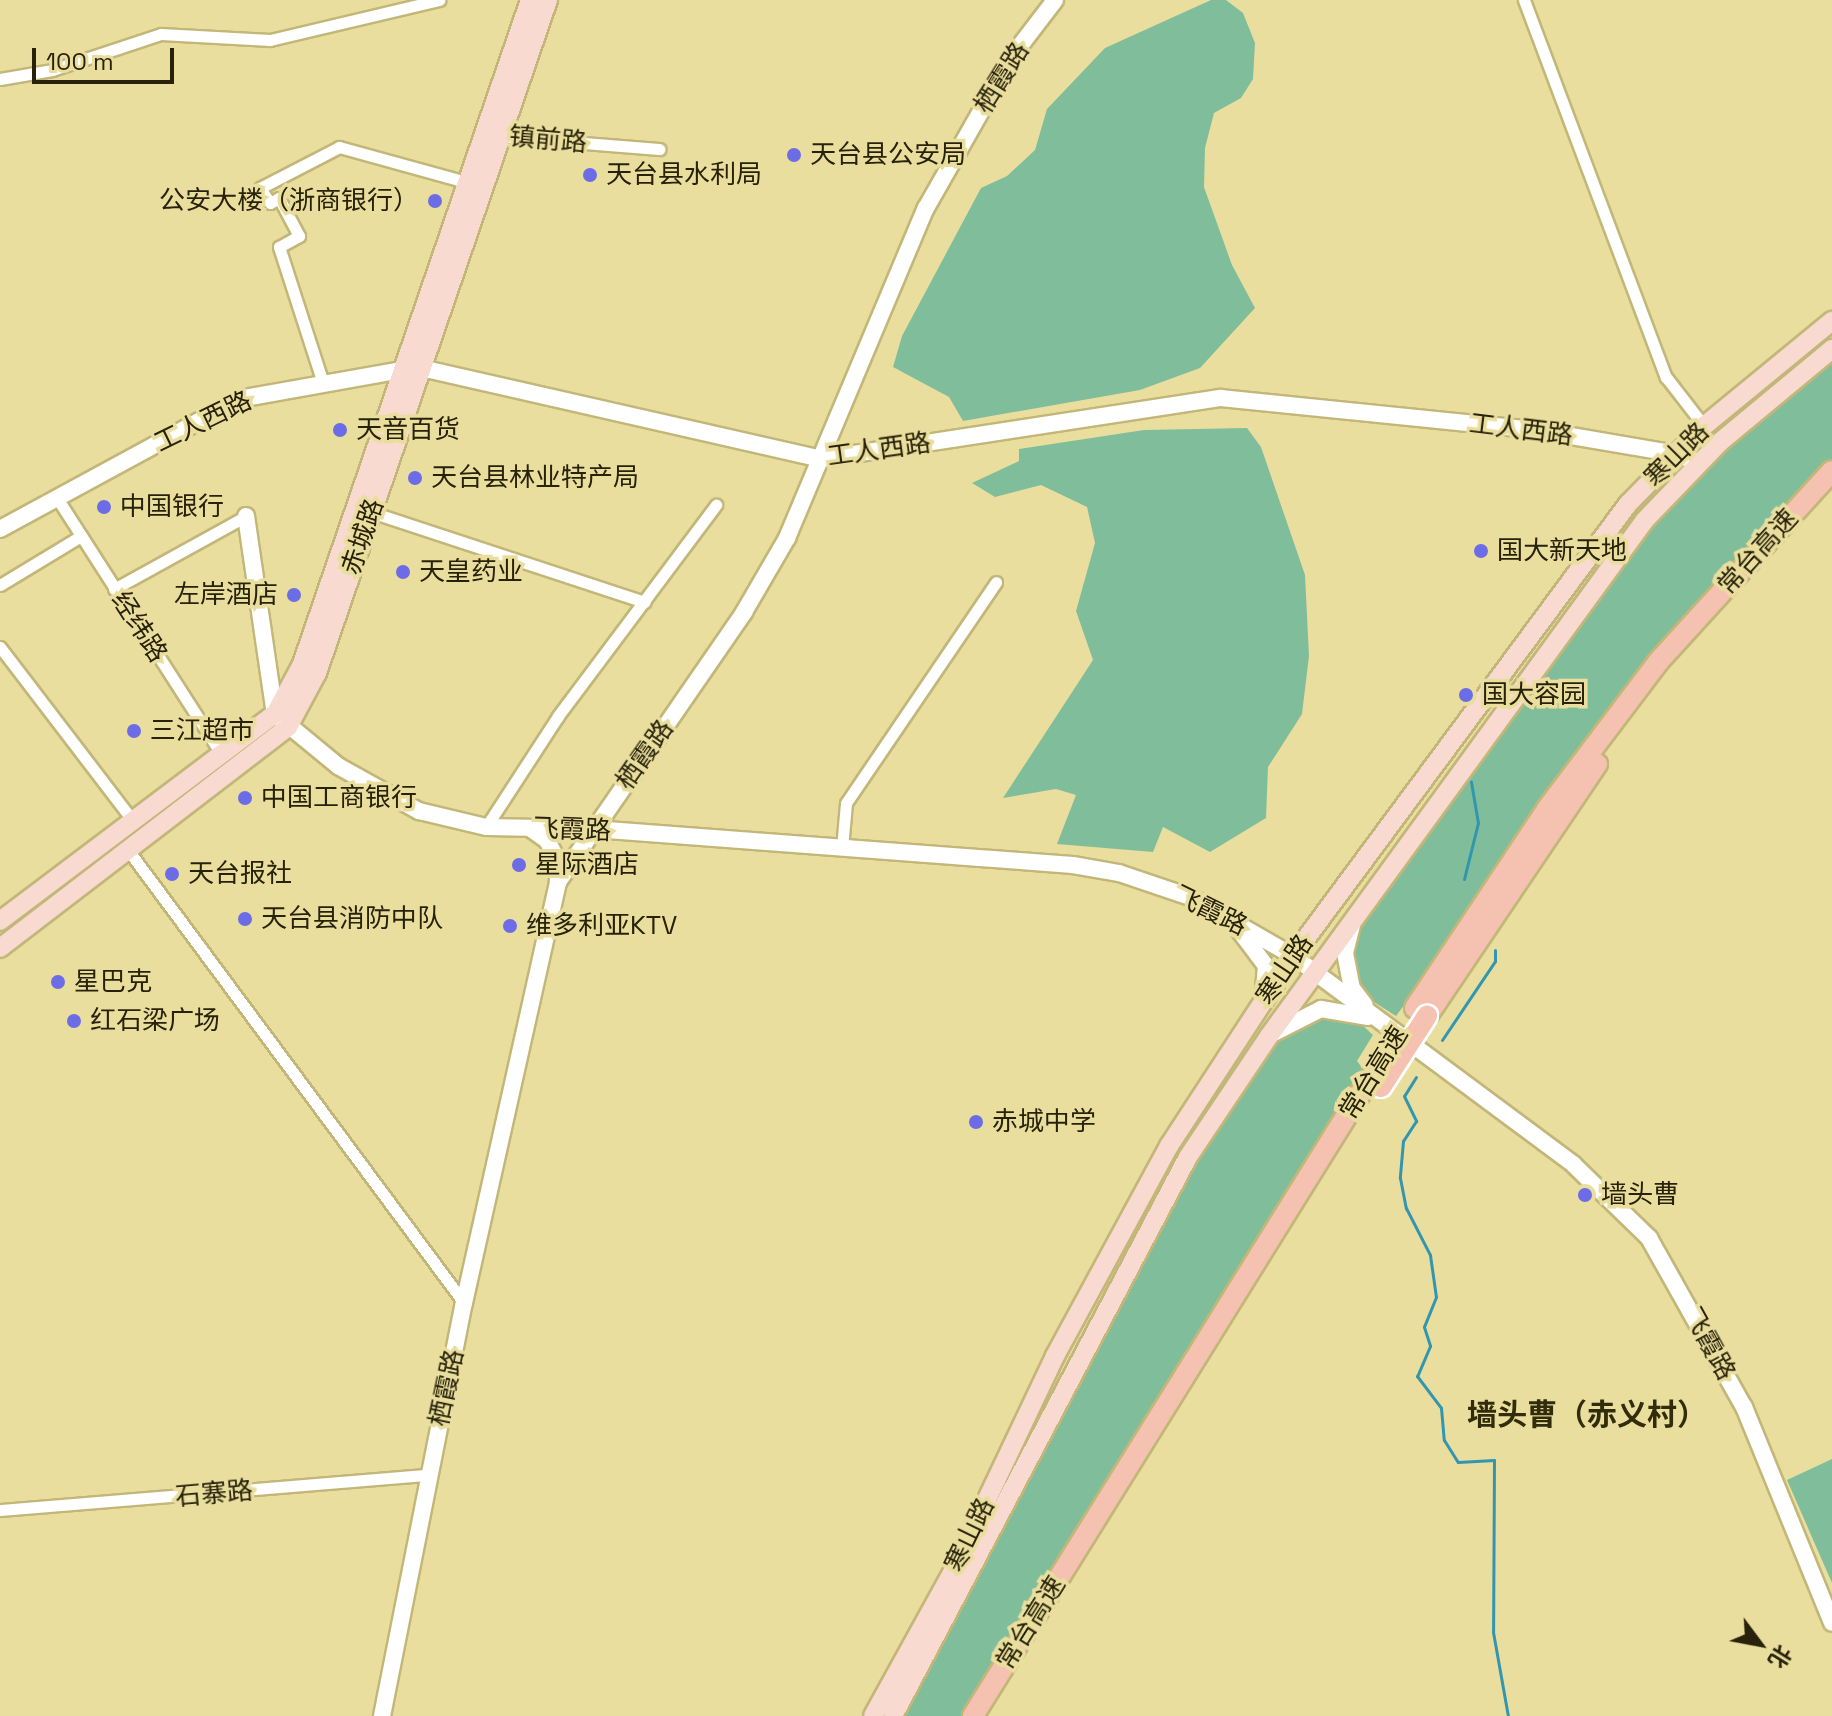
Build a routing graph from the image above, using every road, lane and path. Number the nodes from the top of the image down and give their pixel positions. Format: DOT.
graph roads {
  1 [pos="439,0"];
  2 [pos="530,0"];
  3 [pos="548,0"];
  4 [pos="1055,0"];
  5 [pos="1524,0"];
  6 [pos="0,79"];
  7 [pos="493,136"];
  8 [pos="659,149"];
  9 [pos="459,180"];
  10 [pos="1832,321"];
  11 [pos="1832,349"];
  12 [pos="421,369"];
  13 [pos="402,370"];
  14 [pos="322,380"];
  15 [pos="1704,426"];
  16 [pos="1676,454"];
  17 [pos="821,459"];
  18 [pos="1700,463"];
  19 [pos="1832,471"];
  20 [pos="1832,487"];
  21 [pos="57,498"];
  22 [pos="716,505"];
  23 [pos="371,512"];
  24 [pos="246,516"];
  25 [pos="0,529"];
  26 [pos="81,536"];
  27 [pos="342,567"];
  28 [pos="996,582"];
  29 [pos="0,585"];
  30 [pos="114,589"];
  31 [pos="645,602"];
  32 [pos="0,647"];
  33 [pos="282,720"];
  34 [pos="222,755"];
  35 [pos="134,822"];
  36 [pos="486,827"];
  37 [pos="531,829"];
  38 [pos="594,829"];
  39 [pos="842,848"];
  40 [pos="128,850"];
  41 [pos="62,875"];
  42 [pos="558,882"];
  43 [pos="75,891"];
  44 [pos="1354,916"];
  45 [pos="1227,917"];
  46 [pos="0,921"];
  47 [pos="1311,930"];
  48 [pos="1267,940"];
  49 [pos="0,948"];
  50 [pos="1293,956"];
  51 [pos="1314,972"];
  52 [pos="1263,1001"];
  53 [pos="1421,1012"];
  54 [pos="1375,1019"];
  55 [pos="1269,1036"];
  56 [pos="1376,1083"];
  57 [pos="464,1303"];
  58 [pos="429,1475"];
  59 [pos="0,1510"];
  60 [pos="1832,1623"];
  61 [pos="382,1716"];
  62 [pos="873,1716"];
  63 [pos="893,1716"];
  64 [pos="973,1716"];
  65 [pos="988,1716"];
  1 -- 6 [label="street"];
  2 -- 7 [label="main road, 赤城路"];
  3 -- 7 [label="main road, 赤城路"];
  4 -- 17 [label="main road, 栖霞路"];
  5 -- 15 [label="street"];
  7 -- 8 [label="street, 镇前路"];
  7 -- 12 [label="main road, 赤城路"];
  7 -- 13 [label="main road, 赤城路"];
  9 -- 14 [label="street"];
  10 -- 15 [label="main road, 寒山路"];
  11 -- 18 [label="main road, 寒山路"];
  12 -- 13 [label="main road, 工人西路"];
  12 -- 17 [label="main road, 工人西路"];
  12 -- 23 [label="main road, 赤城路"];
  13 -- 14 [label="main road, 工人西路"];
  13 -- 27 [label="main road, 赤城路"];
  14 -- 21 [label="main road, 工人西路"];
  15 -- 16 [label="main road, 寒山路"];
  16 -- 17 [label="main road, 工人西路"];
  16 -- 18 [label="main road, 工人西路"];
  16 -- 47 [label="main road, 寒山路"];
  17 -- 38 [label="main road, 栖霞路"];
  18 -- 44 [label="main road, 寒山路"];
  19 -- 53 [label="highway, 常台高速"];
  20 -- 53 [label="highway, 常台高速"];
  21 -- 25 [label="main road, 工人西路"];
  21 -- 26 [label="street, 经纬路"];
  22 -- 31 [label="street"];
  23 -- 27 [label="main road, 赤城路"];
  23 -- 31 [label="street"];
  24 -- 30 [label="street"];
  24 -- 33 [label="main road"];
  26 -- 29 [label="street"];
  26 -- 30 [label="street, 经纬路"];
  27 -- 33 [label="main road, 赤城路"];
  28 -- 39 [label="street"];
  30 -- 34 [label="street, 经纬路"];
  31 -- 36 [label="street"];
  32 -- 35 [label="street"];
  33 -- 34 [label="main road, 赤城路"];
  33 -- 36 [label="main road, 飞霞路"];
  33 -- 40 [label="main road, 赤城路"];
  34 -- 35 [label="main road, 赤城路"];
  35 -- 41 [label="main road, 赤城路"];
  36 -- 37 [label="main road, 飞霞路"];
  37 -- 38 [label="main road, 飞霞路"];
  37 -- 42 [label="main road"];
  38 -- 39 [label="main road, 飞霞路"];
  38 -- 42 [label="main road, 栖霞路"];
  39 -- 45 [label="main road, 飞霞路"];
  40 -- 43 [label="main road, 赤城路"];
  40 -- 57 [label="street"];
  41 -- 43 [label="main road"];
  41 -- 46 [label="main road, 赤城路"];
  42 -- 57 [label="main road, 栖霞路"];
  43 -- 49 [label="main road, 赤城路"];
  44 -- 51 [label="main road, 寒山路"];
  44 -- 54 [label="main road"];
  45 -- 48 [label="main road, 飞霞路"];
  45 -- 52 [label="main road"];
  47 -- 48 [label="main road"];
  47 -- 50 [label="main road, 寒山路"];
  48 -- 50 [label="main road, 飞霞路"];
  50 -- 51 [label="main road, 飞霞路"];
  50 -- 52 [label="main road, 寒山路"];
  51 -- 54 [label="main road, 飞霞路"];
  51 -- 55 [label="main road, 寒山路"];
  52 -- 62 [label="main road, 寒山路"];
  53 -- 56 [label="highway, 常台高速, bridge"];
  54 -- 55 [label="main road"];
  54 -- 60 [label="main road, 飞霞路"];
  55 -- 63 [label="main road, 寒山路"];
  56 -- 64 [label="highway, 常台高速"];
  56 -- 65 [label="highway, 常台高速"];
  57 -- 58 [label="main road, 栖霞路"];
  58 -- 59 [label="street, 石寨路"];
  58 -- 61 [label="main road, 栖霞路"];
}
